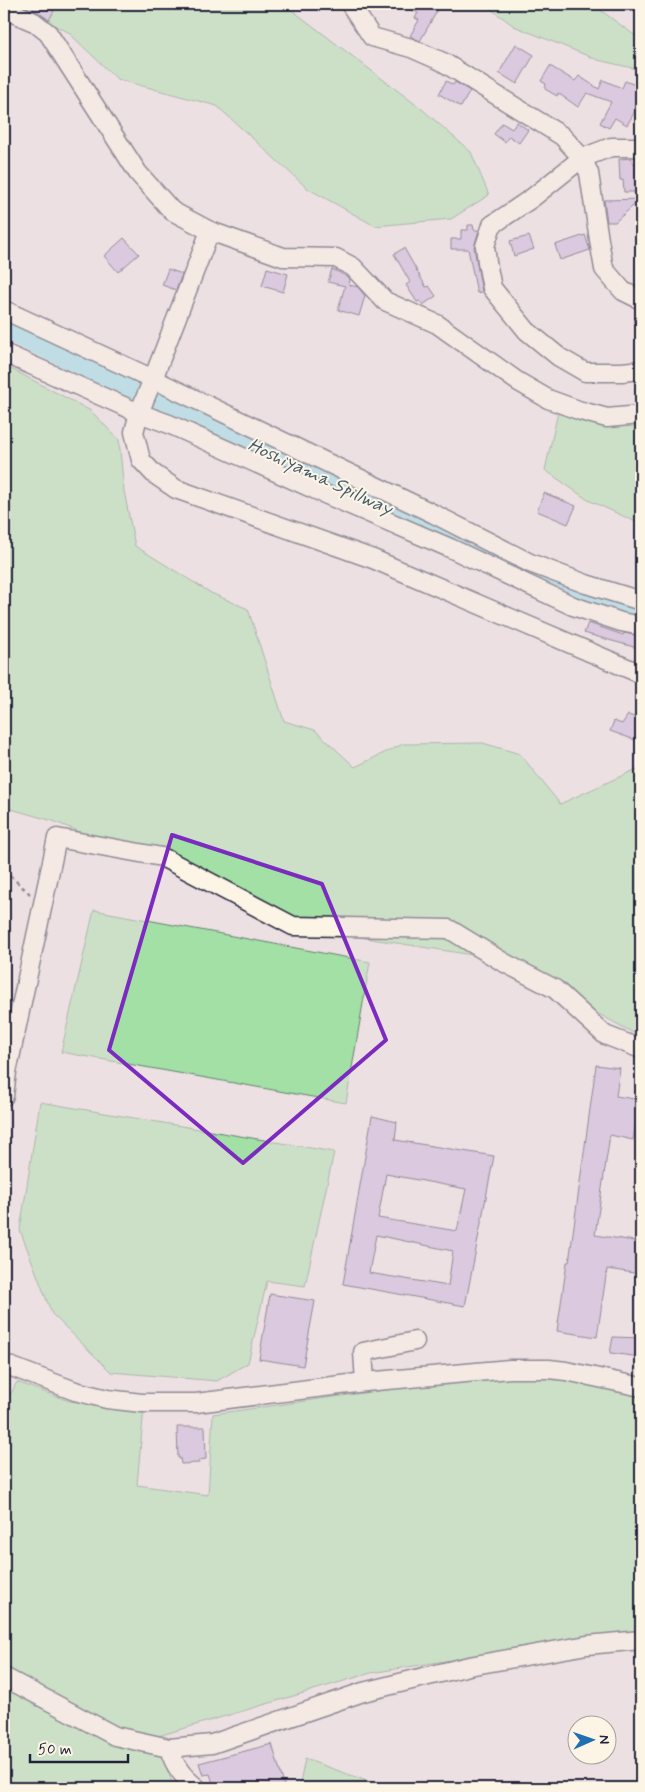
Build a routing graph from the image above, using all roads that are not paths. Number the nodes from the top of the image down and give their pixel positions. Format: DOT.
graph roads {
  1 [pos="350,4"];
  2 [pos="4,9"];
  3 [pos="641,150"];
  4 [pos="582,158"];
  5 [pos="210,231"];
  6 [pos="641,300"];
  7 [pos="4,310"];
  8 [pos="4,353"];
  9 [pos="641,370"];
  10 [pos="153,379"];
  11 [pos="138,412"];
  12 [pos="641,415"];
  13 [pos="641,601"];
  14 [pos="641,626"];
  15 [pos="641,674"];
  16 [pos="641,1049"];
  17 [pos="4,1096"];
  18 [pos="414,1341"];
  19 [pos="4,1364"];
  20 [pos="365,1382"];
  21 [pos="641,1387"];
  22 [pos="641,1640"];
  23 [pos="4,1677"];
  24 [pos="169,1748"];
  25 [pos="197,1788"];
  1 -- 4 [label="street"];
  2 -- 5 [label="street"];
  3 -- 4 [label="street"];
  4 -- 6 [label="street"];
  4 -- 9 [label="street"];
  5 -- 10 [label="street"];
  5 -- 12 [label="street"];
  7 -- 10 [label="street"];
  8 -- 11 [label="street"];
  10 -- 11 [label="street"];
  10 -- 13 [label="street"];
  11 -- 14 [label="street"];
  11 -- 15 [label="street"];
  16 -- 17 [label="street"];
  18 -- 20 [label="street"];
  19 -- 20 [label="street"];
  20 -- 21 [label="street"];
  22 -- 24 [label="street"];
  23 -- 24 [label="street"];
  24 -- 25 [label="street"];
}
